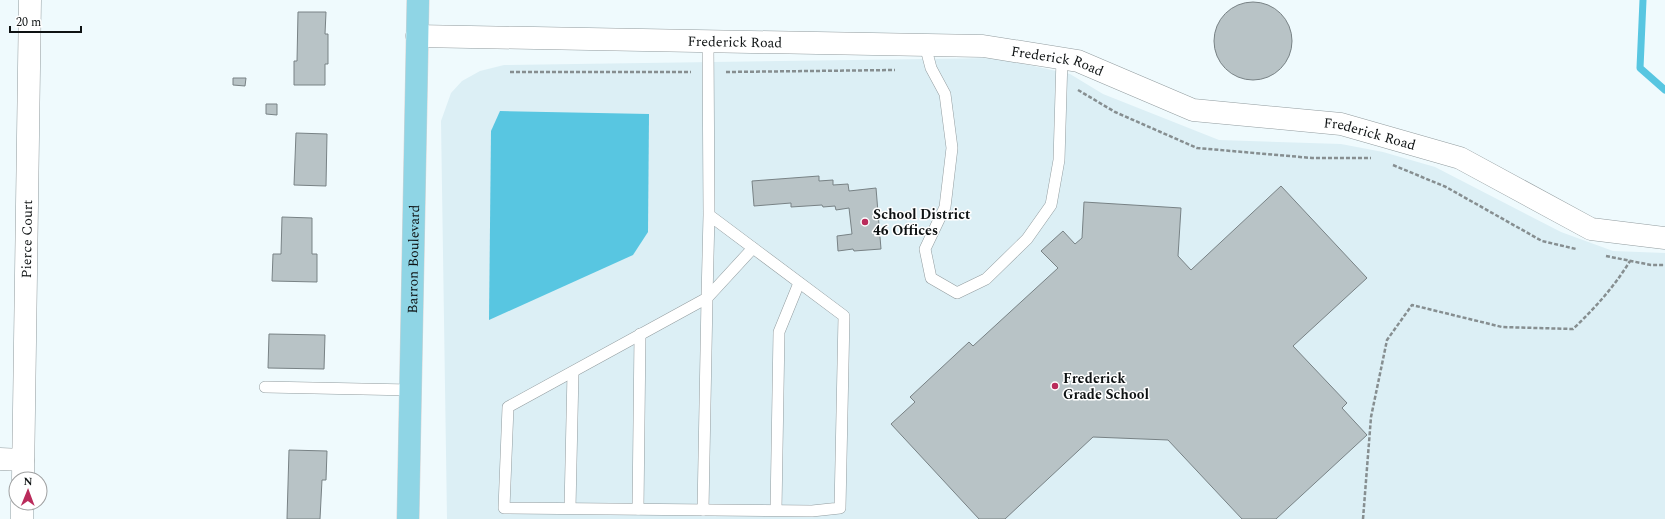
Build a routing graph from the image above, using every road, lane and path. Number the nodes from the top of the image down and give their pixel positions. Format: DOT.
graph roads {
  1 [pos="30,0"];
  2 [pos="418,0"];
  3 [pos="417,36"];
  4 [pos="708,42"];
  5 [pos="925,45"];
  6 [pos="1062,58"];
  7 [pos="931,68"];
  8 [pos="510,72"];
  9 [pos="708,72"];
  10 [pos="1062,80"];
  11 [pos="1377,158"];
  12 [pos="1391,164"];
  13 [pos="709,215"];
  14 [pos="1665,238"];
  15 [pos="753,248"];
  16 [pos="1581,250"];
  17 [pos="1604,256"];
  18 [pos="1630,261"];
  19 [pos="1665,265"];
  20 [pos="800,283"];
  21 [pos="706,298"];
  22 [pos="640,334"];
  23 [pos="573,372"];
  24 [pos="265,387"];
  25 [pos="411,390"];
  26 [pos="0,459"];
  27 [pos="23,469"];
  28 [pos="570,508"];
  29 [pos="638,509"];
  30 [pos="703,510"];
  31 [pos="776,510"];
  32 [pos="408,519"];
  33 [pos="1363,519"];
  1 -- 27 [label="street, Pierce Court"];
  2 -- 3 [label="main road, Barron Boulevard"];
  3 -- 4 [label="street, Frederick Road"];
  3 -- 25 [label="main road, Barron Boulevard"];
  4 -- 5 [label="street, Frederick Road"];
  4 -- 9 [label="lane"];
  5 -- 6 [label="street, Frederick Road"];
  5 -- 7 [label="lane"];
  6 -- 10 [label="lane"];
  6 -- 14 [label="street, Frederick Road"];
  7 -- 9 [label="path"];
  7 -- 10 [label="lane"];
  8 -- 9 [label="path"];
  9 -- 13 [label="lane"];
  10 -- 11 [label="path"];
  12 -- 16 [label="path"];
  13 -- 15 [label="lane"];
  13 -- 21 [label="lane"];
  15 -- 20 [label="lane"];
  15 -- 21 [label="lane"];
  17 -- 18 [label="path"];
  18 -- 19 [label="path"];
  18 -- 33 [label="path"];
  20 -- 31 [label="lane"];
  20 -- 31 [label="lane"];
  21 -- 22 [label="lane"];
  21 -- 30 [label="lane"];
  22 -- 23 [label="lane"];
  22 -- 29 [label="lane"];
  23 -- 28 [label="lane"];
  23 -- 28 [label="lane"];
  24 -- 25 [label="lane"];
  25 -- 32 [label="main road, Barron Boulevard"];
  26 -- 27 [label="street"];
  28 -- 29 [label="lane"];
  29 -- 30 [label="lane"];
  30 -- 31 [label="lane"];
}
